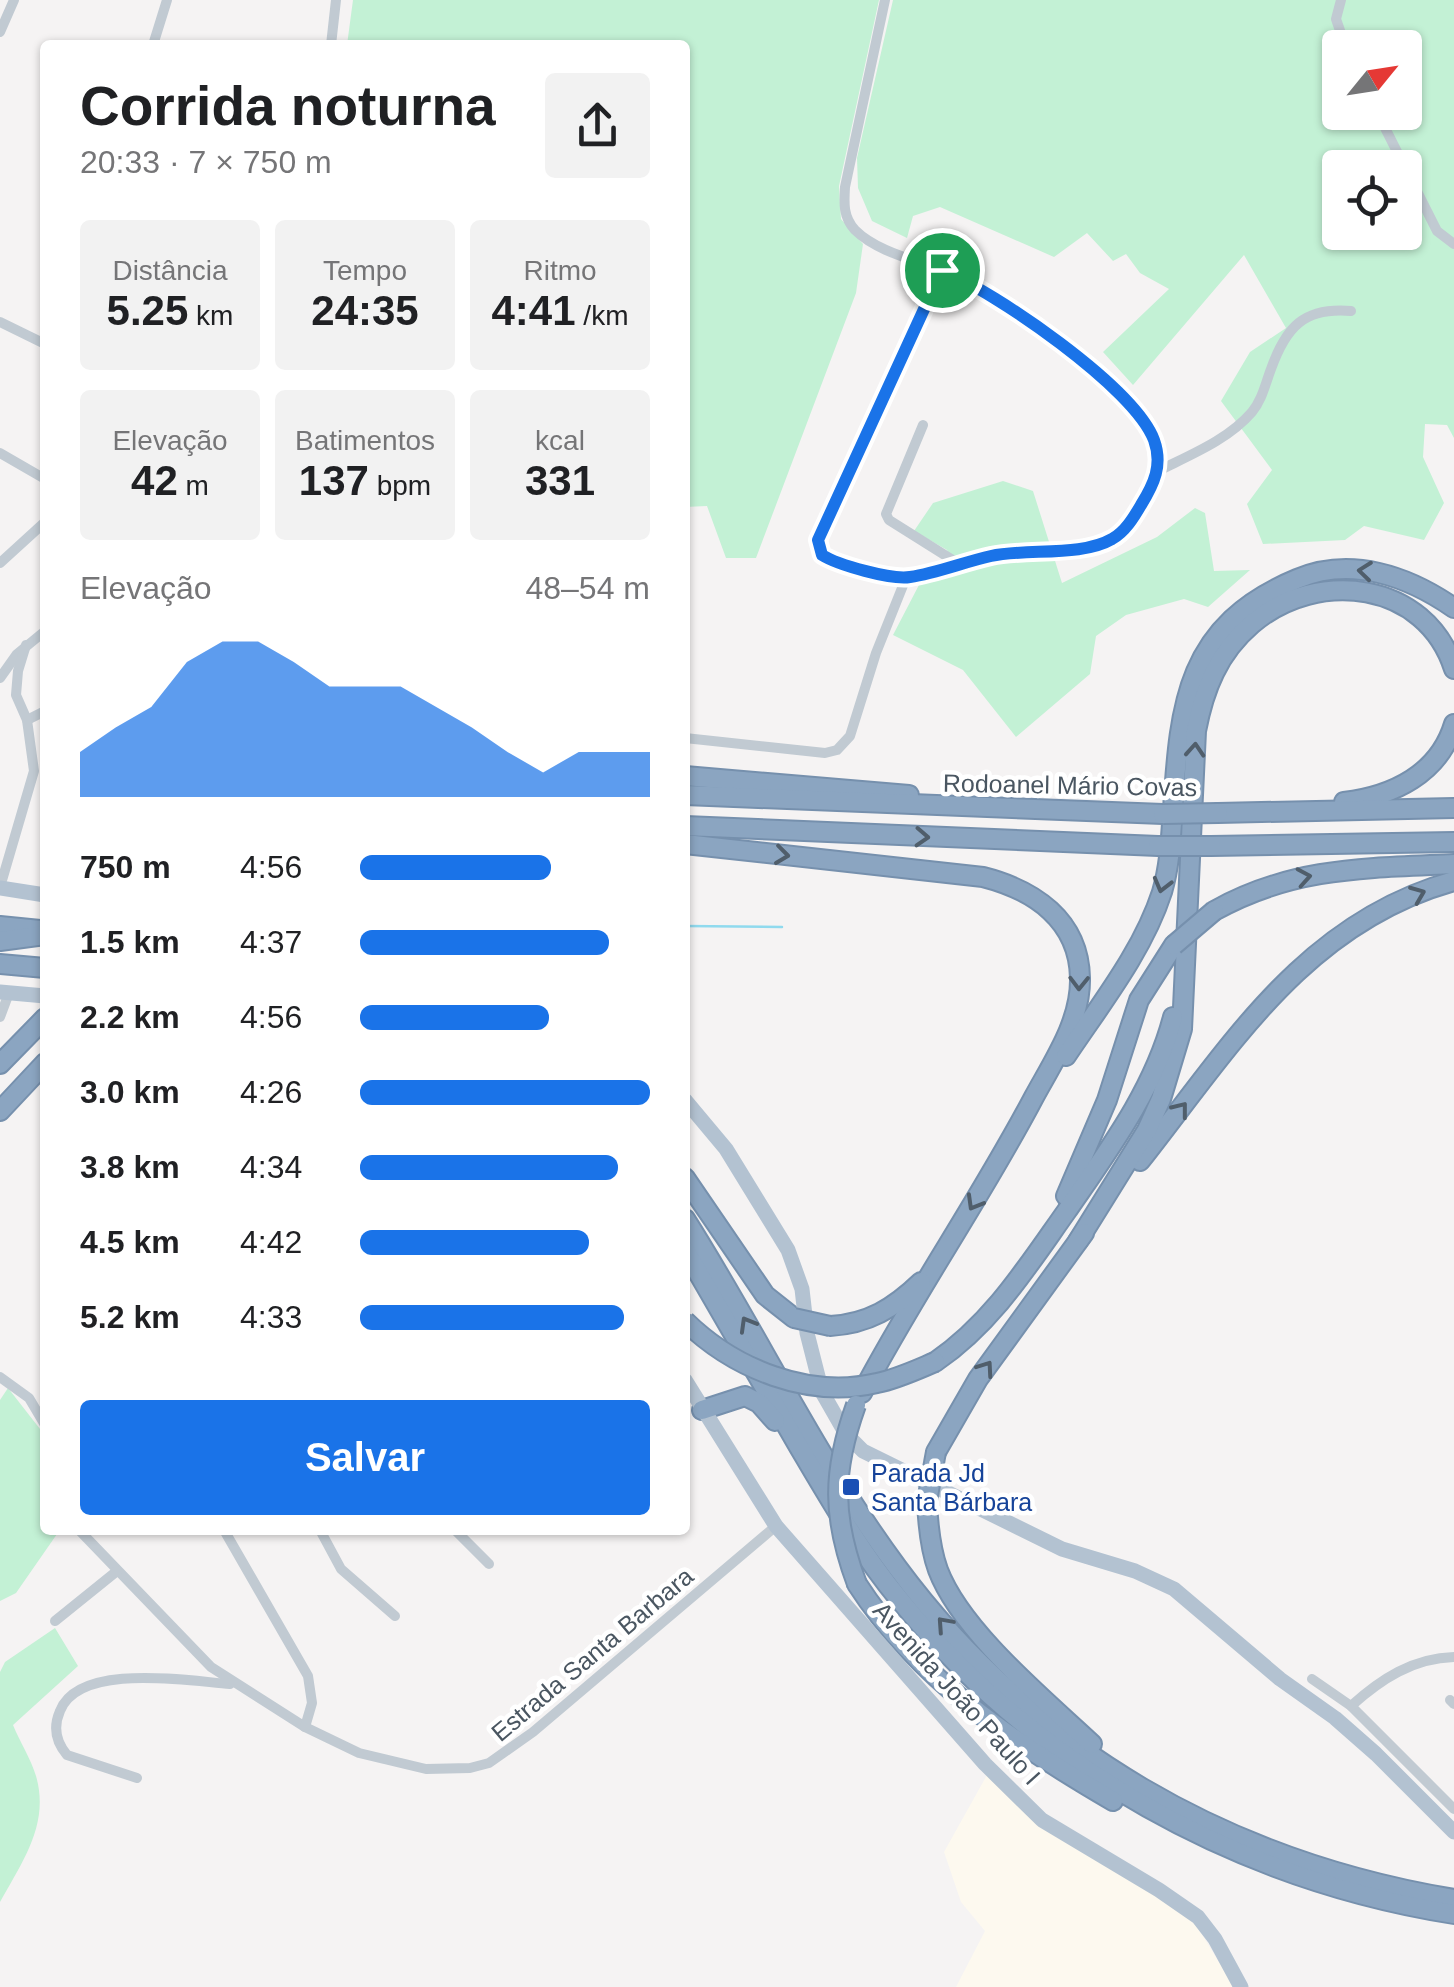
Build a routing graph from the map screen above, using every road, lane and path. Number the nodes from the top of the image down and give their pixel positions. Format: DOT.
graph roads {
  1 [pos="167,0"];
  2 [pos="336,0"];
  3 [pos="885,0"];
  4 [pos="1341,0"];
  5 [pos="8,5"];
  6 [pos="1340,30"];
  7 [pos="0,32"];
  8 [pos="155,40"];
  9 [pos="332,40"];
  10 [pos="1386,130"];
  11 [pos="1454,244"];
  12 [pos="942,270"];
  13 [pos="1351,311"];
  14 [pos="0,322"];
  15 [pos="40,342"];
  16 [pos="923,426"];
  17 [pos="0,453"];
  18 [pos="1158,471"];
  19 [pos="40,476"];
  20 [pos="40,527"];
  21 [pos="0,546"];
  22 [pos="12,552"];
  23 [pos="0,563"];
  24 [pos="959,564"];
  25 [pos="906,578"];
  26 [pos="1454,608"];
  27 [pos="40,635"];
  28 [pos="26,645"];
  29 [pos="1454,669"];
  30 [pos="0,678"];
  31 [pos="40,714"];
  32 [pos="27,720"];
  33 [pos="1454,724"];
  34 [pos="690,739"];
  35 [pos="690,776"];
  36 [pos="690,795"];
  37 [pos="1454,808"];
  38 [pos="1034,809"];
  39 [pos="1261,812"];
  40 [pos="690,826"];
  41 [pos="6,841"];
  42 [pos="1454,842"];
  43 [pos="690,845"];
  44 [pos="1454,864"];
  45 [pos="1454,881"];
  46 [pos="0,887"];
  47 [pos="40,894"];
  48 [pos="0,926"];
  49 [pos="40,932"];
  50 [pos="40,934"];
  51 [pos="0,941"];
  52 [pos="1180,949"];
  53 [pos="0,964"];
  54 [pos="40,968"];
  55 [pos="4,993"];
  56 [pos="40,996"];
  57 [pos="0,1016"];
  58 [pos="40,1023"];
  59 [pos="0,1064"];
  60 [pos="40,1068"];
  61 [pos="690,1106"];
  62 [pos="0,1111"];
  63 [pos="1013,1138"];
  64 [pos="690,1185"];
  65 [pos="690,1227"];
  66 [pos="1078,1241"];
  67 [pos="1045,1242"];
  68 [pos="690,1259"];
  69 [pos="936,1268"];
  70 [pos="690,1324"];
  71 [pos="0,1377"];
  72 [pos="690,1391"];
  73 [pos="702,1410"];
  74 [pos="40,1417"];
  75 [pos="830,1499"];
  76 [pos="776,1526"];
  77 [pos="84,1535"];
  78 [pos="227,1535"];
  79 [pos="322,1535"];
  80 [pos="459,1535"];
  81 [pos="489,1564"];
  82 [pos="117,1571"];
  83 [pos="395,1616"];
  84 [pos="55,1621"];
  85 [pos="1454,1657"];
  86 [pos="1312,1679"];
  87 [pos="234,1684"];
  88 [pos="1352,1706"];
  89 [pos="305,1727"];
  90 [pos="1382,1748"];
  91 [pos="137,1778"];
  92 [pos="1454,1809"];
  93 [pos="1184,1813"];
  94 [pos="1453,1830"];
  95 [pos="1246,1856"];
  96 [pos="1454,1899"];
  97 [pos="1454,1914"];
  98 [pos="1241,1987"];
  1 -- 8 [label="street"];
  2 -- 9 [label="street"];
  3 -- 12 [label="street"];
  4 -- 6 [label="street"];
  5 -- 7 [label="street"];
  10 -- 11 [label="street"];
  12 -- 18 [label="street"];
  12 -- 25 [label="street"];
  13 -- 18 [label="street"];
  14 -- 15 [label="street"];
  16 -- 24 [label="street"];
  17 -- 19 [label="street"];
  18 -- 24 [label="street"];
  20 -- 22 [label="street"];
  21 -- 22 [label="street"];
  22 -- 23 [label="street"];
  24 -- 25 [label="street"];
  25 -- 34 [label="street"];
  26 -- 63 [label="highway, one-way"];
  27 -- 28 [label="street"];
  28 -- 30 [label="street"];
  28 -- 32 [label="street"];
  52 -- 29 [label="highway, one-way"];
  31 -- 32 [label="street"];
  32 -- 41 [label="street"];
  33 -- 39 [label="highway"];
  35 -- 38 [label="highway"];
  36 -- 38 [label="highway, Rodoanel Mário Covas"];
  37 -- 39 [label="highway, Rodoanel Mário Covas"];
  38 -- 39 [label="highway, Rodoanel Mário Covas, bridge"];
  40 -- 42 [label="highway, one-way, bridge"];
  41 -- 46 [label="street"];
  43 -- 63 [label="highway, one-way"];
  52 -- 44 [label="highway, one-way, bridge"];
  66 -- 45 [label="highway, one-way"];
  46 -- 47 [label="main road"];
  48 -- 49 [label="highway"];
  50 -- 51 [label="highway"];
  52 -- 66 [label="highway"];
  52 -- 67 [label="highway"];
  52 -- 67 [label="highway"];
  53 -- 54 [label="highway"];
  55 -- 56 [label="main road"];
  55 -- 57 [label="street"];
  58 -- 59 [label="highway"];
  60 -- 62 [label="highway"];
  61 -- 90 [label="main road"];
  63 -- 69 [label="highway, one-way"];
  64 -- 69 [label="highway, bridge"];
  93 -- 65 [label="highway, one-way"];
  93 -- 66 [label="highway, one-way, bridge"];
  67 -- 70 [label="highway, bridge"];
  68 -- 75 [label="highway"];
  69 -- 95 [label="highway, bridge"];
  71 -- 74 [label="street"];
  72 -- 73 [label="main road, Avenida João Paulo I"];
  73 -- 75 [label="highway"];
  73 -- 76 [label="main road, Avenida João Paulo I"];
  75 -- 95 [label="highway"];
  76 -- 89 [label="street, Estrada Santa Barbara"];
  76 -- 98 [label="main road, Avenida João Paulo I"];
  77 -- 82 [label="street, Estrada Santa Barbara"];
  78 -- 89 [label="street"];
  79 -- 83 [label="street"];
  80 -- 81 [label="street"];
  82 -- 84 [label="street"];
  82 -- 87 [label="street, Estrada Santa Barbara"];
  85 -- 88 [label="street"];
  86 -- 88 [label="street"];
  87 -- 89 [label="street, Estrada Santa Barbara"];
  87 -- 91 [label="street"];
  88 -- 90 [label="street"];
  90 -- 92 [label="street"];
  90 -- 94 [label="main road"];
  93 -- 96 [label="highway"];
  95 -- 97 [label="highway"];
}
